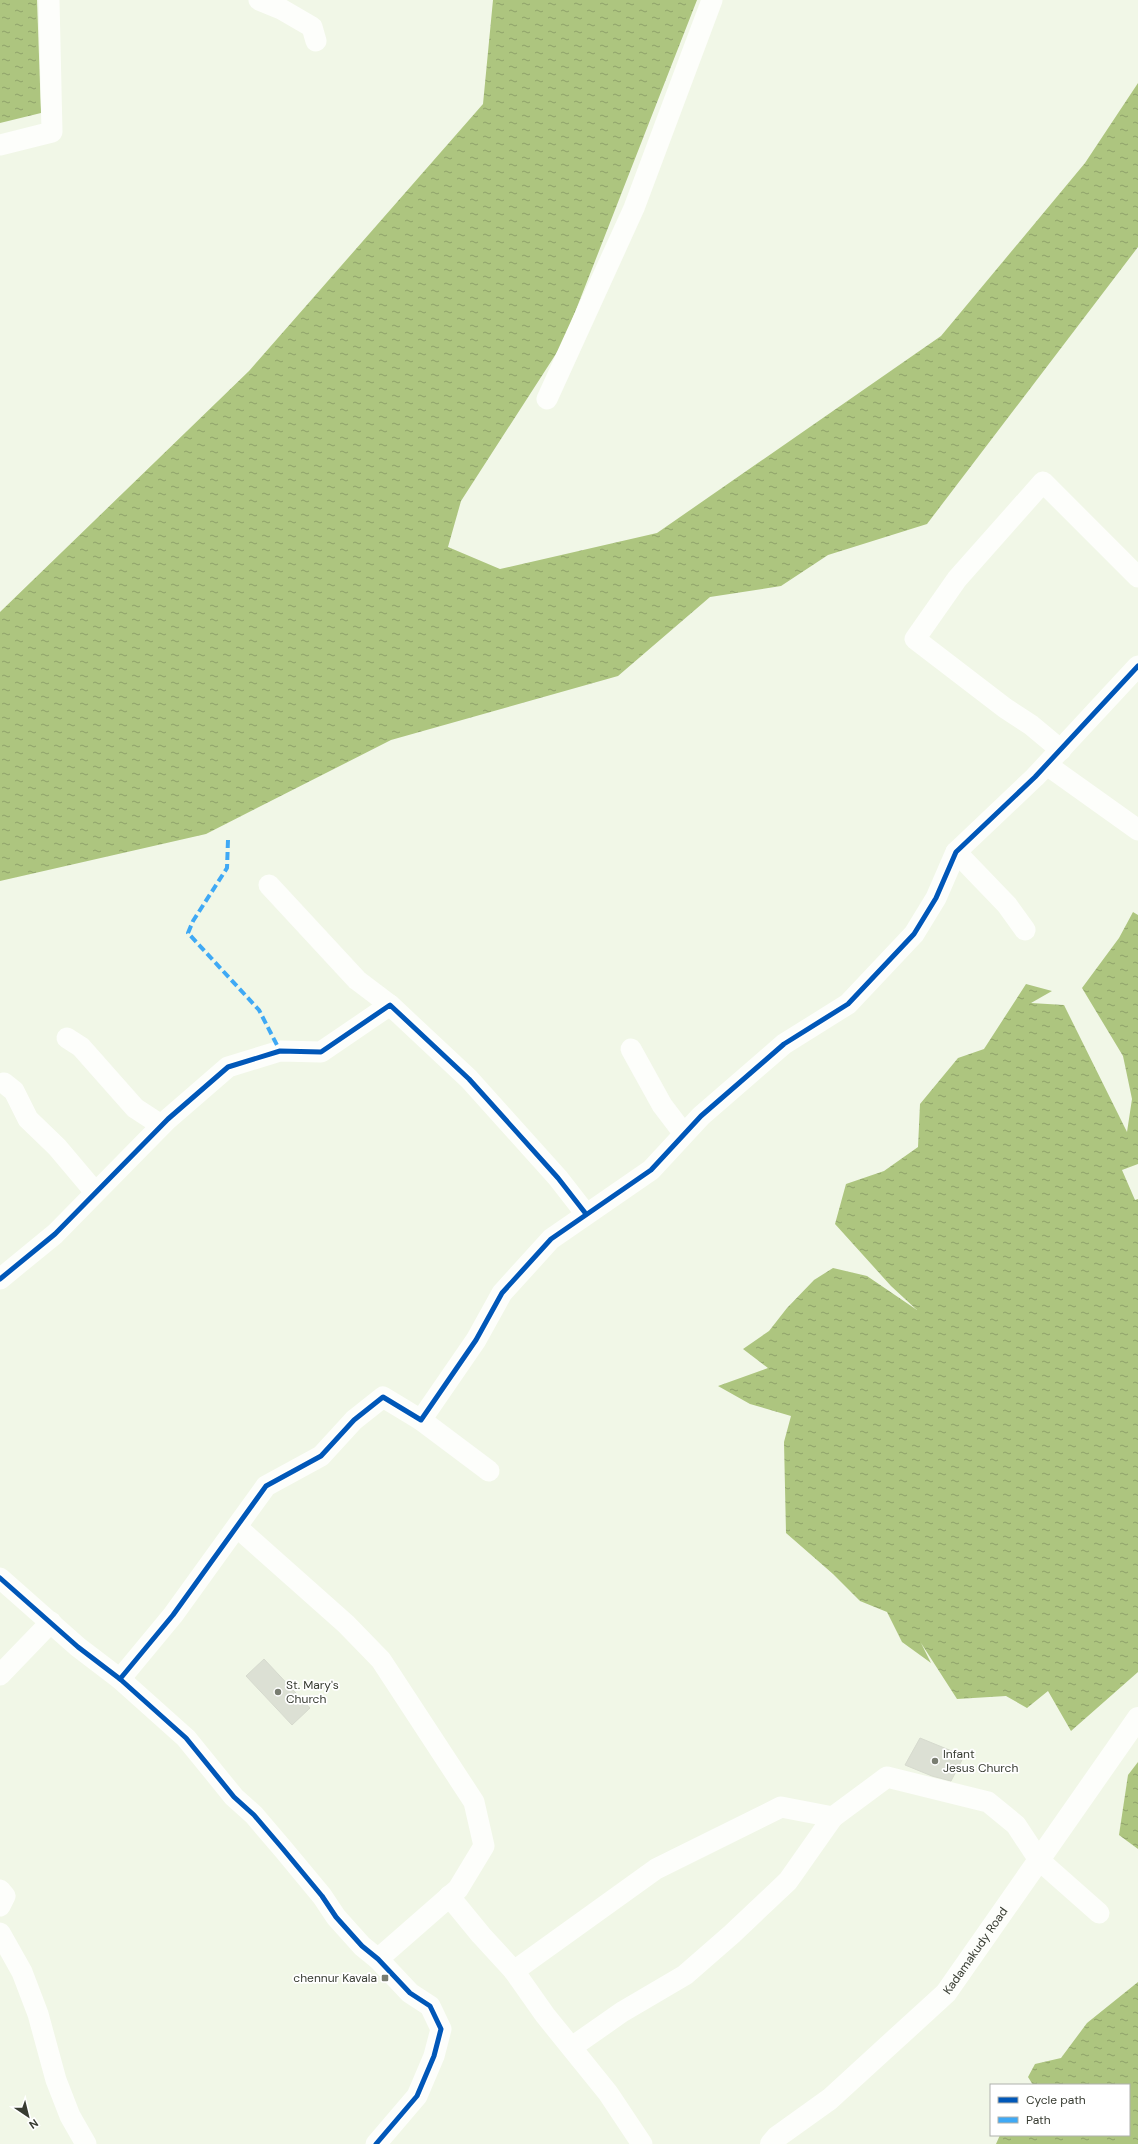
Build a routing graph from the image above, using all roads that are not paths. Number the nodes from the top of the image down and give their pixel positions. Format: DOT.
graph roads {
  1 [pos="49,0"];
  2 [pos="259,0"];
  3 [pos="712,0"];
  4 [pos="316,41"];
  5 [pos="0,145"];
  6 [pos="547,399"];
  7 [pos="1138,576"];
  8 [pos="1138,666"];
  9 [pos="1054,758"];
  10 [pos="1138,830"];
  11 [pos="956,852"];
  12 [pos="269,885"];
  13 [pos="1025,930"];
  14 [pos="390,1005"];
  15 [pos="67,1038"];
  16 [pos="630,1049"];
  17 [pos="4,1083"];
  18 [pos="161,1125"];
  19 [pos="684,1134"];
  20 [pos="95,1192"];
  21 [pos="586,1214"];
  22 [pos="0,1278"];
  23 [pos="421,1420"];
  24 [pos="489,1471"];
  25 [pos="238,1528"];
  26 [pos="0,1578"];
  27 [pos="51,1622"];
  28 [pos="0,1676"];
  29 [pos="120,1679"];
  30 [pos="1138,1718"];
  31 [pos="833,1817"];
  32 [pos="1039,1860"];
  33 [pos="0,1890"];
  34 [pos="449,1896"];
  35 [pos="0,1906"];
  36 [pos="1099,1914"];
  37 [pos="0,1932"];
  38 [pos="378,1959"];
  39 [pos="514,1971"];
  40 [pos="572,2047"];
  41 [pos="86,2144"];
  42 [pos="376,2144"];
  43 [pos="642,2144"];
  44 [pos="771,2144"];
  1 -- 5 [label="street"];
  2 -- 4 [label="street"];
  3 -- 6 [label="street"];
  7 -- 9 [label="street"];
  8 -- 9 [label="street"];
  9 -- 10 [label="street"];
  9 -- 11 [label="street"];
  11 -- 13 [label="street"];
  11 -- 19 [label="street"];
  12 -- 14 [label="street"];
  14 -- 18 [label="street"];
  14 -- 21 [label="street"];
  15 -- 18 [label="street"];
  16 -- 19 [label="street"];
  17 -- 20 [label="street"];
  18 -- 20 [label="street"];
  19 -- 21 [label="street"];
  20 -- 22 [label="street"];
  21 -- 23 [label="street"];
  23 -- 24 [label="street"];
  23 -- 25 [label="street"];
  25 -- 29 [label="street"];
  25 -- 34 [label="street"];
  26 -- 27 [label="street"];
  27 -- 28 [label="street"];
  27 -- 29 [label="street"];
  29 -- 38 [label="street"];
  30 -- 32 [label="street, Kadamakudy Road"];
  31 -- 32 [label="street"];
  31 -- 39 [label="street"];
  31 -- 40 [label="street"];
  32 -- 36 [label="street"];
  32 -- 44 [label="street, Kadamakudy Road"];
  33 -- 35 [label="street"];
  34 -- 38 [label="street"];
  34 -- 39 [label="street"];
  37 -- 41 [label="street"];
  38 -- 42 [label="street"];
  39 -- 40 [label="street"];
  40 -- 43 [label="street"];
}
